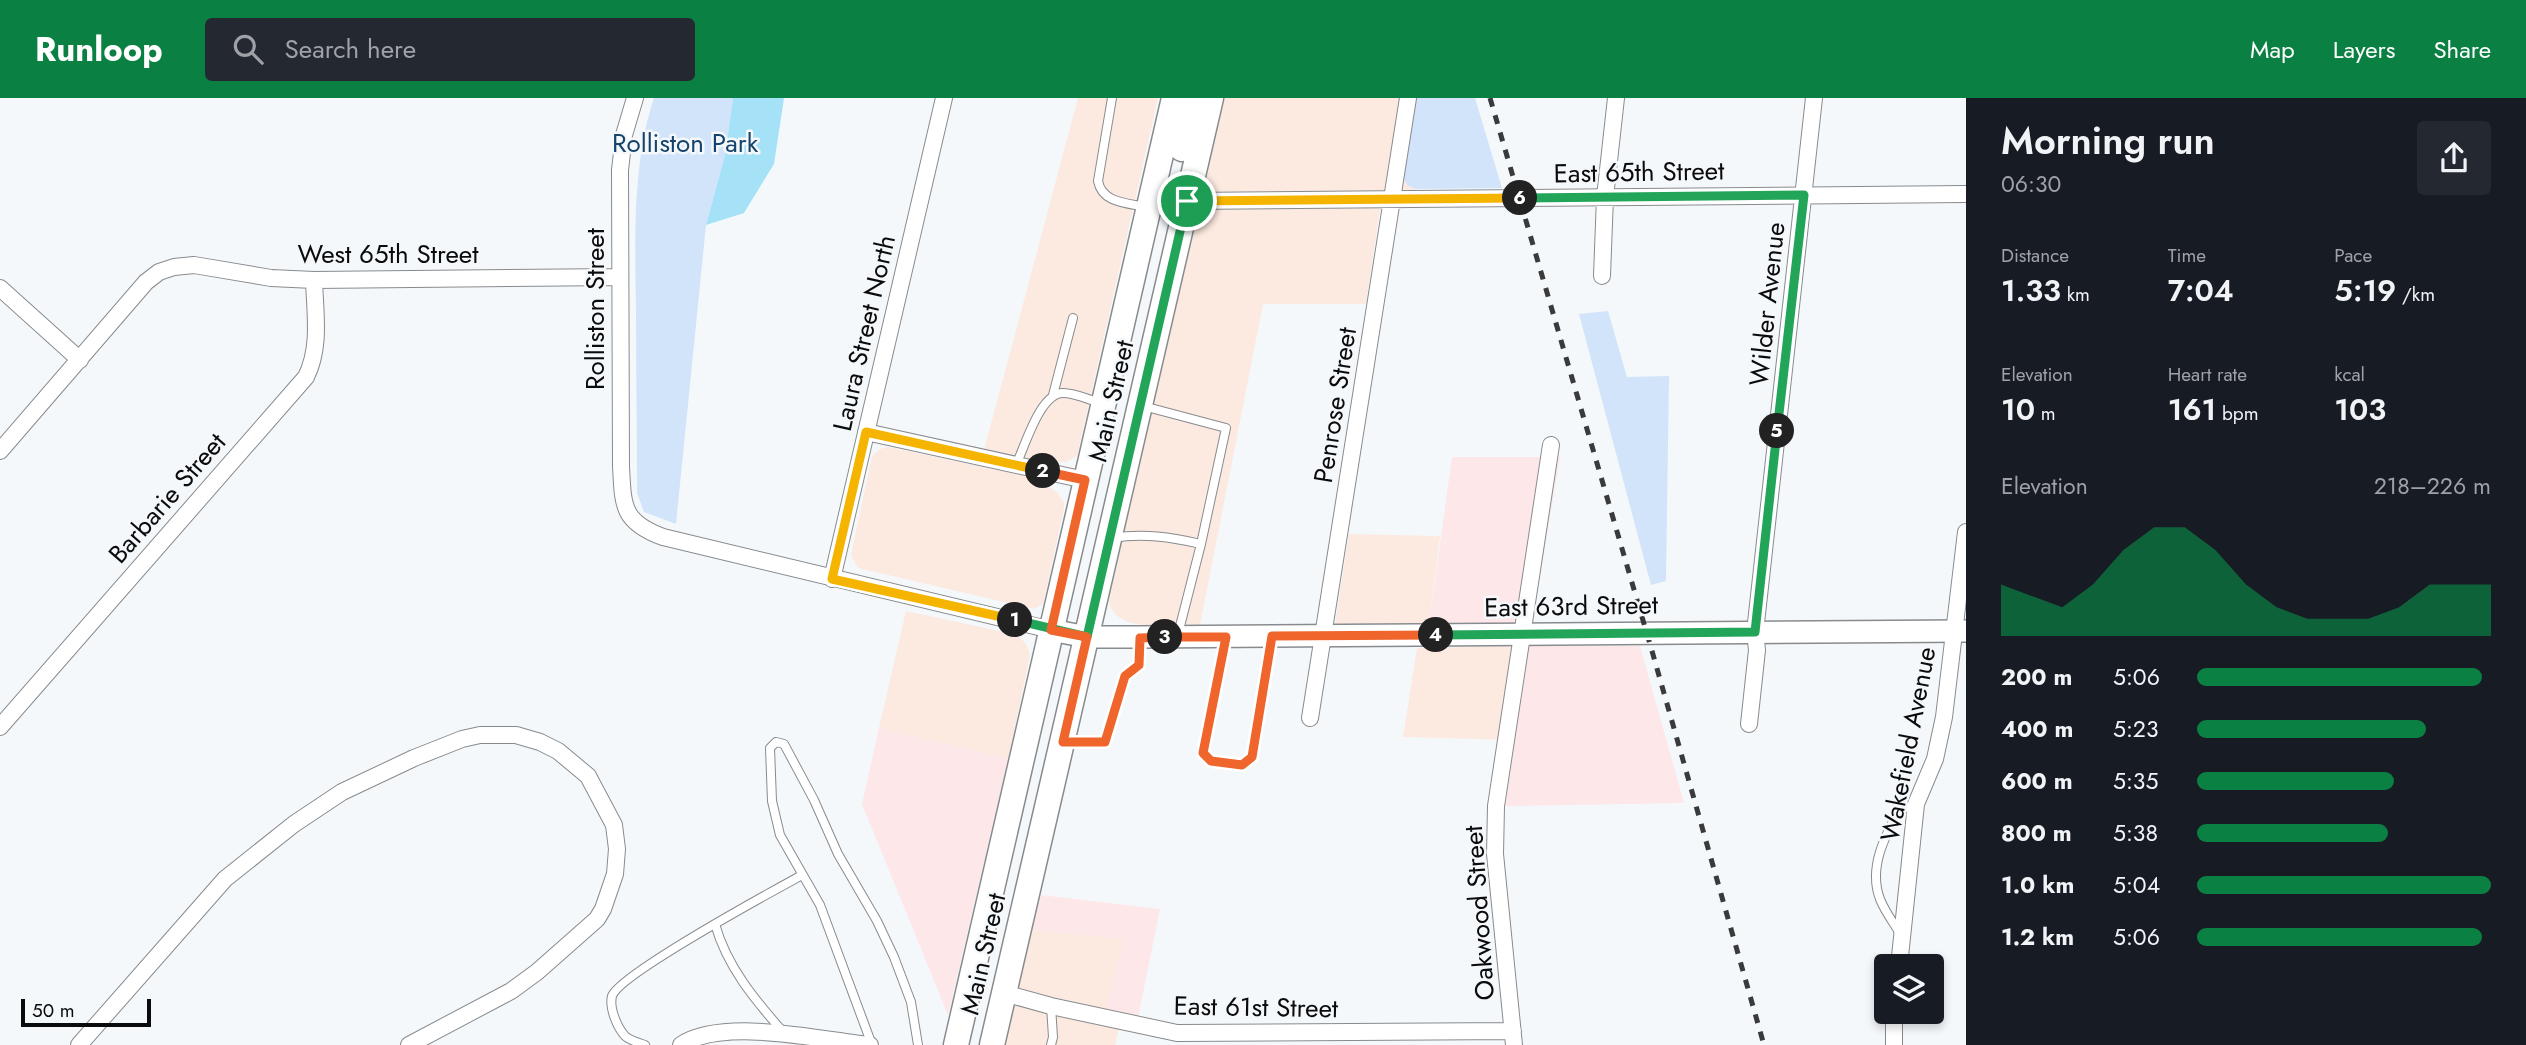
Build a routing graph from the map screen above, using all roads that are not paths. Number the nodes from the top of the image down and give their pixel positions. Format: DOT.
graph roads {
  1 [pos="635,98"];
  2 [pos="944,98"];
  3 [pos="1112,98"];
  4 [pos="1174,98"];
  5 [pos="1193,98"];
  6 [pos="1211,98"];
  7 [pos="1408,98"];
  8 [pos="1616,98"];
  9 [pos="1814,98"];
  10 [pos="1966,194"];
  11 [pos="1804,195"];
  12 [pos="1605,197"];
  13 [pos="1392,199"];
  14 [pos="1187,201"];
  15 [pos="1149,208"];
  16 [pos="1602,276"];
  17 [pos="620,277"];
  18 [pos="314,280"];
  19 [pos="0,288"];
  20 [pos="1073,318"];
  21 [pos="80,360"];
  22 [pos="1053,395"];
  23 [pos="1103,403"];
  24 [pos="1140,406"];
  25 [pos="866,432"];
  26 [pos="1551,445"];
  27 [pos="0,451"];
  28 [pos="1016,465"];
  29 [pos="1085,480"];
  30 [pos="1966,532"];
  31 [pos="1110,539"];
  32 [pos="1201,544"];
  33 [pos="832,579"];
  34 [pos="1051,630"];
  35 [pos="1961,631"];
  36 [pos="1755,632"];
  37 [pos="1521,635"];
  38 [pos="1272,636"];
  39 [pos="1324,636"];
  40 [pos="1087,637"];
  41 [pos="1178,637"];
  42 [pos="1226,637"];
  43 [pos="1140,638"];
  44 [pos="1310,718"];
  45 [pos="1749,724"];
  46 [pos="0,727"];
  47 [pos="1063,742"];
  48 [pos="1916,804"];
  49 [pos="802,874"];
  50 [pos="715,925"];
  51 [pos="1902,937"];
  52 [pos="1900,954"];
  53 [pos="1004,993"];
  54 [pos="1051,1006"];
  55 [pos="1894,1024"];
  56 [pos="785,1035"];
  57 [pos="1514,1038"];
  58 [pos="832,1043"];
  59 [pos="79,1045"];
  60 [pos="409,1045"];
  61 [pos="645,1045"];
  62 [pos="681,1045"];
  63 [pos="871,1045"];
  64 [pos="918,1045"];
  65 [pos="956,1045"];
  66 [pos="992,1045"];
  67 [pos="1051,1045"];
  68 [pos="1894,1045"];
  1 -- 17 [label="street, Rolliston Street"];
  2 -- 25 [label="street, Laura Street North"];
  3 -- 15 [label="lane"];
  4 -- 15 [label="main road, Main Street"];
  5 -- 14 [label="main road"];
  6 -- 14 [label="main road, Main Street"];
  7 -- 13 [label="street, Penrose Street"];
  8 -- 12 [label="street"];
  9 -- 11 [label="street, Wilder Avenue"];
  10 -- 11 [label="street, East 65th Street"];
  11 -- 12 [label="street, East 65th Street"];
  11 -- 36 [label="street, Wilder Avenue"];
  12 -- 13 [label="street, East 65th Street"];
  12 -- 16 [label="street"];
  13 -- 14 [label="street, East 65th Street"];
  13 -- 39 [label="street, Penrose Street"];
  14 -- 24 [label="main road, Main Street"];
  15 -- 23 [label="main road, Main Street"];
  17 -- 18 [label="street, West 65th Street"];
  17 -- 33 [label="street, Rolliston Street"];
  18 -- 21 [label="street, West 65th Street"];
  18 -- 46 [label="street, Barbarie Street"];
  19 -- 21 [label="street"];
  20 -- 22 [label="lane"];
  21 -- 27 [label="street"];
  22 -- 23 [label="lane"];
  22 -- 28 [label="lane"];
  23 -- 29 [label="main road, Main Street"];
  24 -- 31 [label="main road, Main Street"];
  24 -- 32 [label="lane"];
  25 -- 28 [label="street"];
  25 -- 33 [label="street, Laura Street North"];
  26 -- 37 [label="street, Oakwood Street"];
  28 -- 29 [label="street"];
  29 -- 34 [label="main road, Main Street"];
  30 -- 35 [label="street, Wakefield Avenue"];
  31 -- 32 [label="lane"];
  31 -- 40 [label="main road, Main Street"];
  32 -- 41 [label="lane"];
  33 -- 34 [label="street"];
  34 -- 40 [label="street, East 63rd Street"];
  34 -- 65 [label="main road, Main Street"];
  35 -- 36 [label="street, East 63rd Street"];
  35 -- 48 [label="street, Wakefield Avenue"];
  36 -- 37 [label="street, East 63rd Street"];
  36 -- 45 [label="street, Wilder Avenue"];
  37 -- 39 [label="street, East 63rd Street"];
  37 -- 57 [label="street, Oakwood Street"];
  38 -- 39 [label="street, East 63rd Street"];
  38 -- 42 [label="street, East 63rd Street"];
  38 -- 42 [label="lane"];
  39 -- 44 [label="street, Penrose Street"];
  40 -- 43 [label="street, East 63rd Street"];
  40 -- 47 [label="main road, Main Street"];
  41 -- 42 [label="street, East 63rd Street"];
  41 -- 43 [label="street, East 63rd Street"];
  43 -- 47 [label="lane"];
  47 -- 53 [label="main road, Main Street"];
  48 -- 51 [label="street, Wakefield Avenue"];
  48 -- 51 [label="lane"];
  49 -- 50 [label="lane"];
  49 -- 63 [label="lane"];
  49 -- 64 [label="lane"];
  50 -- 56 [label="lane"];
  50 -- 61 [label="lane"];
  51 -- 52 [label="street, Wakefield Avenue"];
  53 -- 54 [label="street, East 61st Street"];
  53 -- 66 [label="main road, Main Street"];
  54 -- 57 [label="street, East 61st Street"];
  54 -- 67 [label="lane"];
  55 -- 68 [label="street"];
  56 -- 58 [label="street"];
  56 -- 62 [label="street"];
  58 -- 63 [label="street"];
  59 -- 60 [label="street"];
}
